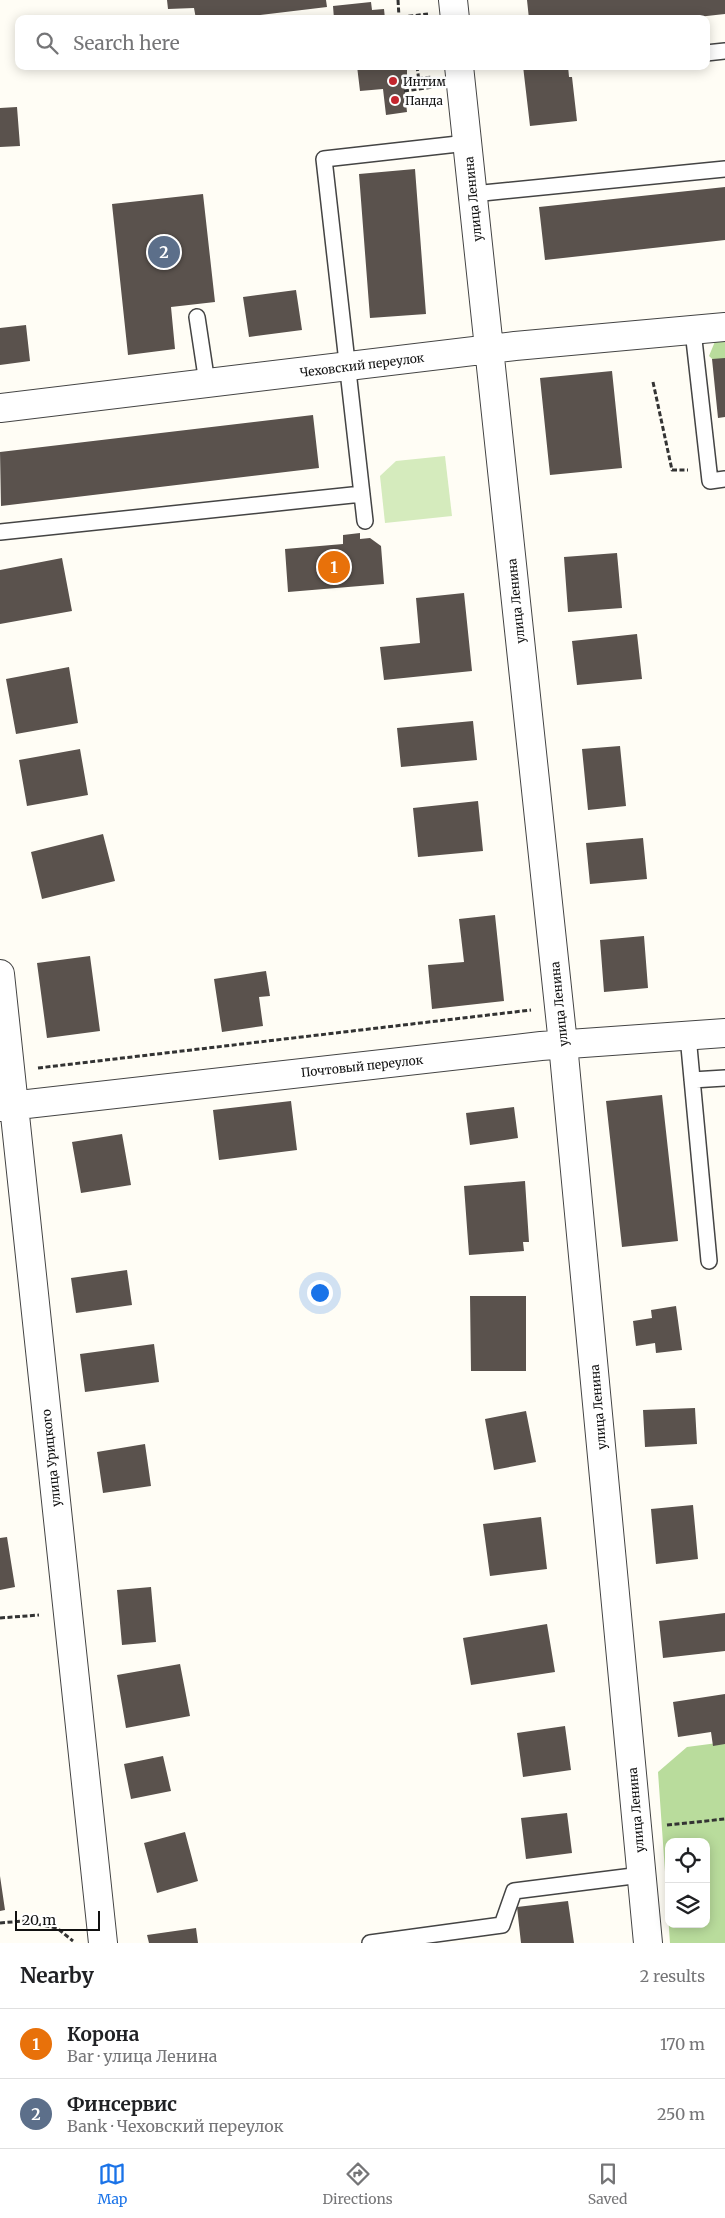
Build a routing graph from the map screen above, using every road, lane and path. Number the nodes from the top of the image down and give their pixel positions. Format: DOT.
graph roads {
  1 [pos="398,0"];
  2 [pos="446,11"];
  3 [pos="400,15"];
  4 [pos="423,15"];
  5 [pos="725,51"];
  6 [pos="710,53"];
  7 [pos="418,70"];
  8 [pos="449,71"];
  9 [pos="419,78"];
  10 [pos="403,80"];
  11 [pos="439,87"];
  12 [pos="420,89"];
  13 [pos="404,91"];
  14 [pos="467,143"];
  15 [pos="725,169"];
  16 [pos="473,194"];
  17 [pos="197,317"];
  18 [pos="725,327"];
  19 [pos="693,331"];
  20 [pos="490,349"];
  21 [pos="349,367"];
  22 [pos="653,382"];
  23 [pos="207,383"];
  24 [pos="0,408"];
  25 [pos="708,469"];
  26 [pos="725,480"];
  27 [pos="362,494"];
  28 [pos="365,521"];
  29 [pos="0,532"];
  30 [pos="0,974"];
  31 [pos="536,1010"];
  32 [pos="725,1033"];
  33 [pos="688,1036"];
  34 [pos="563,1044"];
  35 [pos="28,1069"];
  36 [pos="725,1078"];
  37 [pos="692,1080"];
  38 [pos="7,1106"];
  39 [pos="709,1261"];
  40 [pos="44,1614"];
  41 [pos="0,1618"];
  42 [pos="725,1819"];
  43 [pos="667,1825"];
  44 [pos="642,1875"];
  45 [pos="0,1923"];
  46 [pos="455,1937"];
  47 [pos="76,1943"];
  48 [pos="103,1943"];
  49 [pos="370,1943"];
  50 [pos="648,1943"];
  1 -- 3 [label="path"];
  2 -- 4 [label="path"];
  5 -- 6 [label="lane"];
  7 -- 9 [label="path"];
  8 -- 9 [label="path"];
  8 -- 14 [label="street, улица Ленина"];
  9 -- 10 [label="path"];
  9 -- 12 [label="path"];
  11 -- 12 [label="path"];
  12 -- 13 [label="path"];
  14 -- 16 [label="street, улица Ленина"];
  14 -- 21 [label="lane"];
  15 -- 16 [label="lane"];
  16 -- 20 [label="street, улица Ленина"];
  17 -- 23 [label="lane"];
  18 -- 19 [label="street, Чеховский переулок"];
  19 -- 20 [label="street, Чеховский переулок"];
  19 -- 25 [label="lane"];
  20 -- 21 [label="street, Чеховский переулок"];
  20 -- 34 [label="street, улица Ленина"];
  21 -- 23 [label="street, Чеховский переулок"];
  21 -- 27 [label="lane"];
  22 -- 25 [label="path"];
  23 -- 24 [label="street, Чеховский переулок"];
  25 -- 26 [label="lane"];
  27 -- 28 [label="lane"];
  27 -- 29 [label="lane"];
  30 -- 38 [label="street, улица Урицкого"];
  31 -- 35 [label="path"];
  32 -- 33 [label="street, Почтовый переулок"];
  33 -- 34 [label="street, Почтовый переулок"];
  33 -- 37 [label="lane"];
  34 -- 38 [label="street, Почтовый переулок"];
  34 -- 44 [label="street, улица Ленина"];
  36 -- 37 [label="lane"];
  37 -- 39 [label="lane"];
  38 -- 48 [label="street, улица Урицкого"];
  40 -- 41 [label="path"];
  42 -- 43 [label="path"];
  44 -- 46 [label="lane"];
  44 -- 50 [label="street, улица Ленина"];
  45 -- 47 [label="path"];
  46 -- 49 [label="lane"];
}
